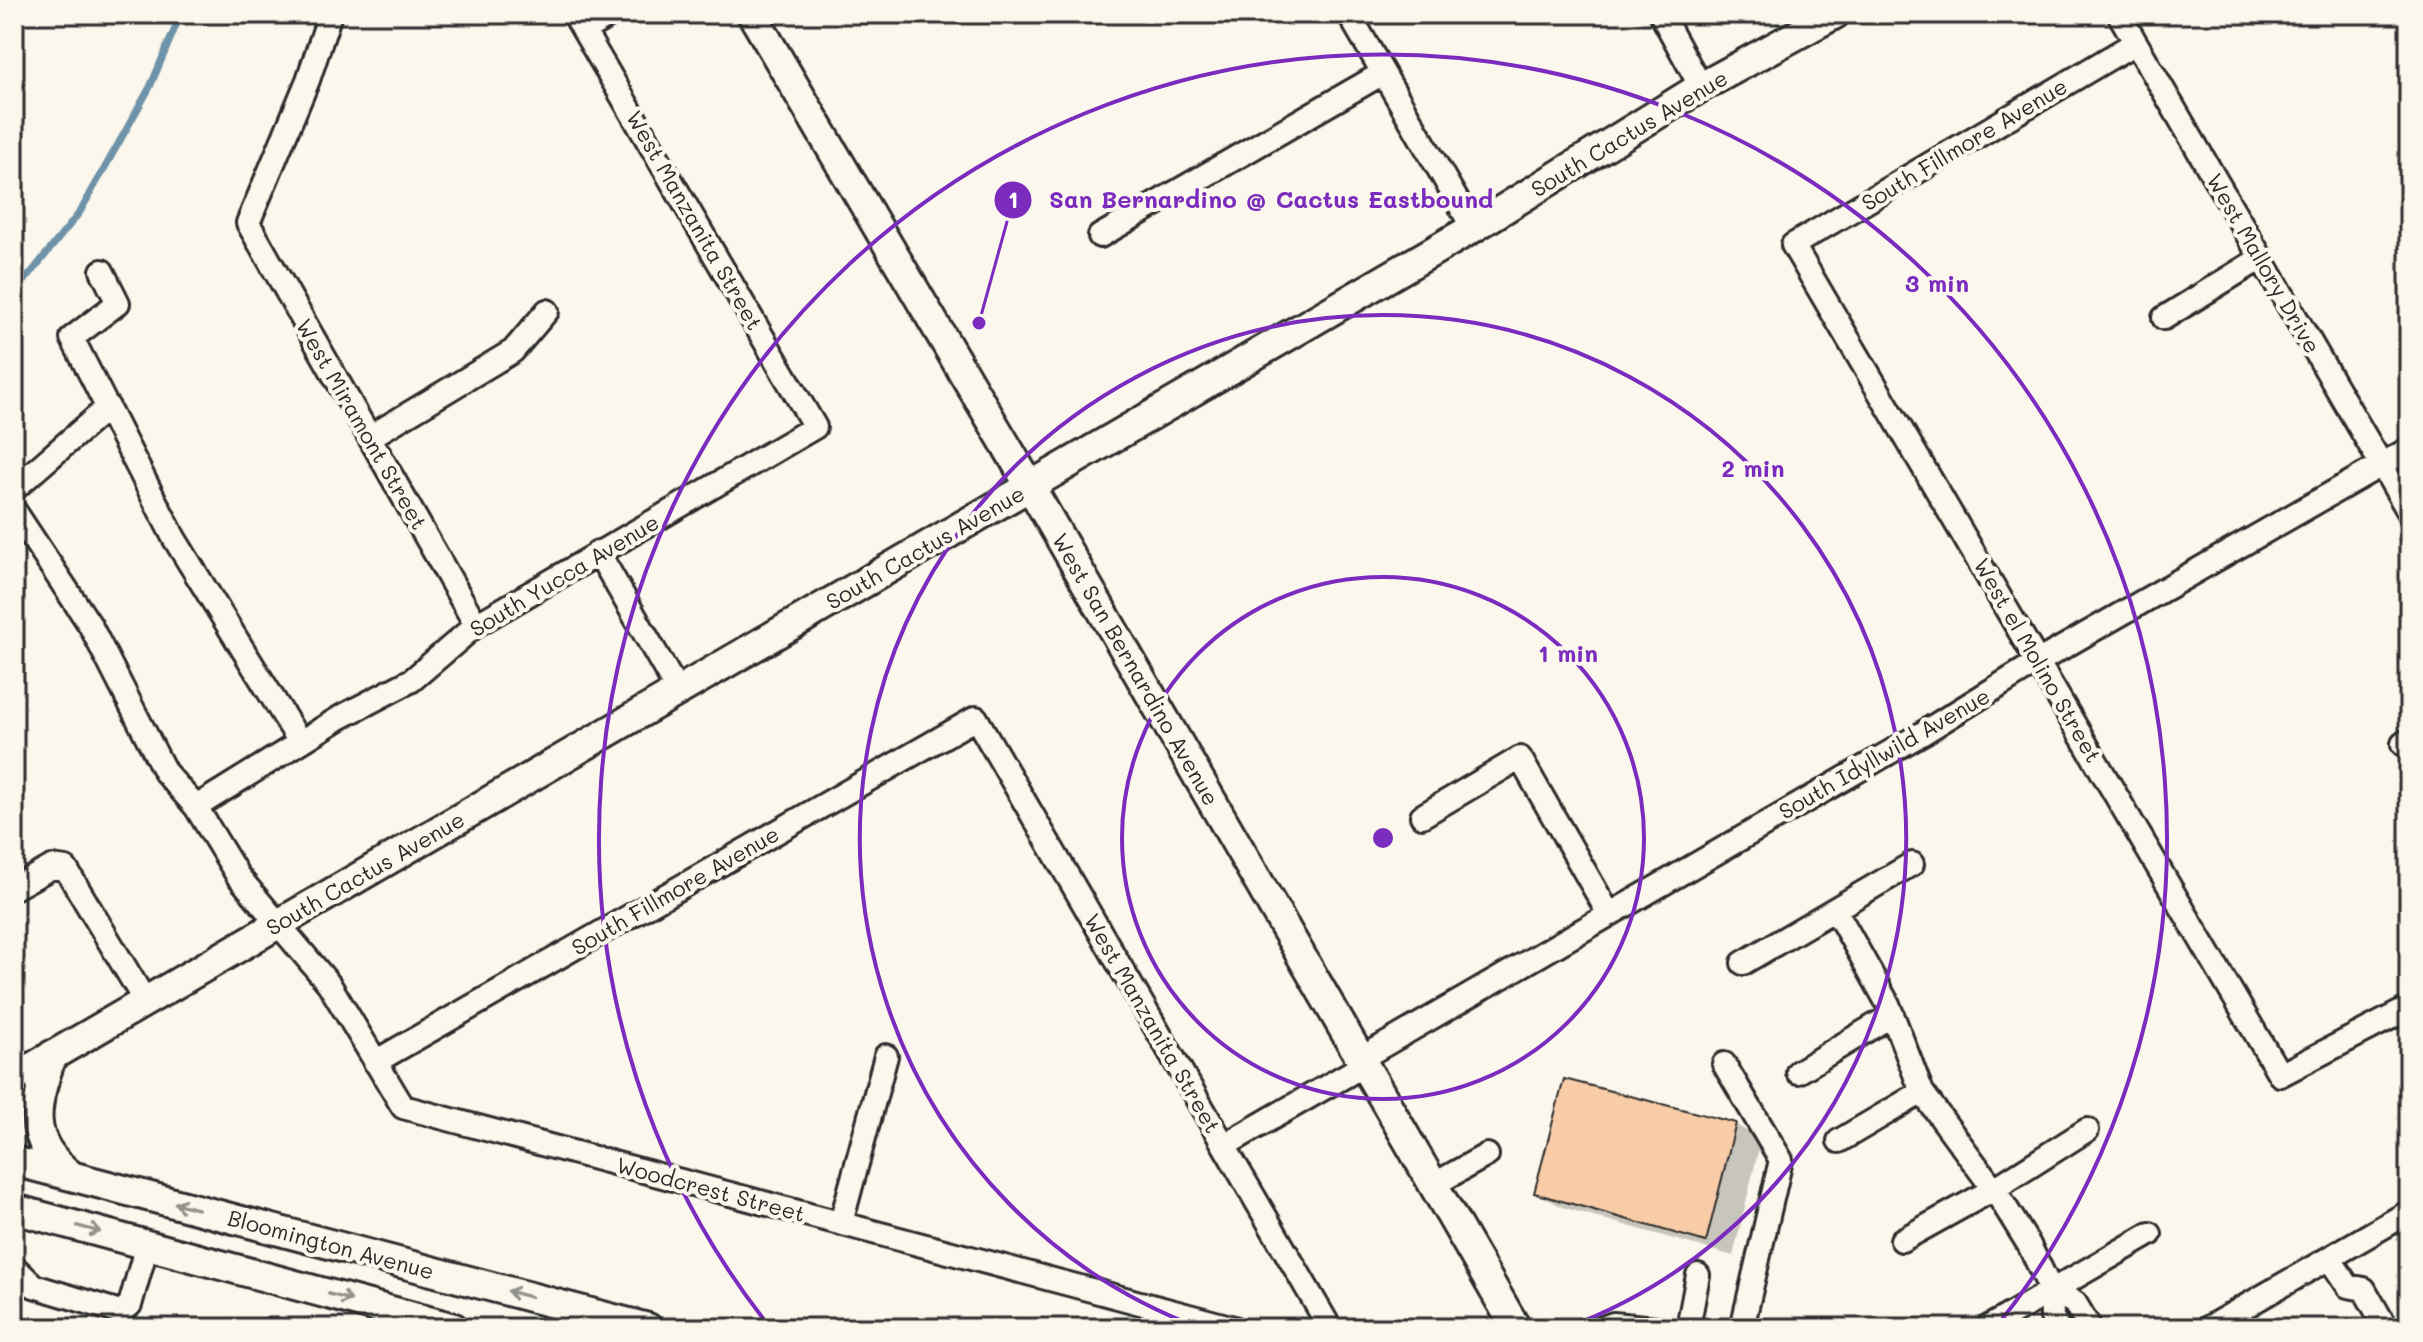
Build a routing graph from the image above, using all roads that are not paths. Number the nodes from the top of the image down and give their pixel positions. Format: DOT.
graph roads {
  1 [pos="330,14"];
  2 [pos="612,14"];
  3 [pos="752,14"];
  4 [pos="1349,14"];
  5 [pos="1661,14"];
  6 [pos="1835,14"];
  7 [pos="2119,14"];
  8 [pos="579,22"];
  9 [pos="2135,43"];
  10 [pos="1383,73"];
  11 [pos="1701,87"];
  12 [pos="1473,228"];
  13 [pos="1100,236"];
  14 [pos="1793,245"];
  15 [pos="2261,258"];
  16 [pos="102,271"];
  17 [pos="547,311"];
  18 [pos="2164,318"];
  19 [pos="108,407"];
  20 [pos="815,427"];
  21 [pos="370,437"];
  22 [pos="2409,449"];
  23 [pos="2382,464"];
  24 [pos="1030,486"];
  25 [pos="14,489"];
  26 [pos="14,510"];
  27 [pos="2409,512"];
  28 [pos="598,552"];
  29 [pos="476,625"];
  30 [pos="2039,661"];
  31 [pos="677,690"];
  32 [pos="976,718"];
  33 [pos="300,742"];
  34 [pos="196,807"];
  35 [pos="1422,816"];
  36 [pos="1912,864"];
  37 [pos="14,888"];
  38 [pos="1835,909"];
  39 [pos="1609,914"];
  40 [pos="277,925"];
  41 [pos="1743,963"];
  42 [pos="145,1001"];
  43 [pos="2409,1008"];
  44 [pos="1892,1015"];
  45 [pos="52,1055"];
  46 [pos="886,1056"];
  47 [pos="375,1062"];
  48 [pos="1362,1062"];
  49 [pos="1724,1064"];
  50 [pos="1798,1072"];
  51 [pos="14,1078"];
  52 [pos="1922,1092"];
  53 [pos="2087,1130"];
  54 [pos="1839,1141"];
  55 [pos="1225,1145"];
  56 [pos="1487,1155"];
  57 [pos="14,1161"];
  58 [pos="72,1176"];
  59 [pos="1433,1185"];
  60 [pos="1994,1189"];
  61 [pos="2409,1212"];
  62 [pos="15,1215"];
  63 [pos="841,1223"];
  64 [pos="2150,1234"];
  65 [pos="1902,1240"];
  66 [pos="147,1245"];
  67 [pos="2329,1258"];
  68 [pos="14,1267"];
  69 [pos="1698,1275"];
  70 [pos="2051,1290"];
  71 [pos="448,1327"];
  72 [pos="648,1328"];
  73 [pos="1234,1328"];
  74 [pos="1330,1328"];
  75 [pos="1516,1328"];
  76 [pos="1602,1328"];
  77 [pos="1656,1328"];
  78 [pos="1688,1328"];
  79 [pos="1742,1328"];
  80 [pos="1987,1328"];
  81 [pos="2058,1328"];
  82 [pos="2090,1328"];
  83 [pos="2208,1328"];
  84 [pos="2386,1328"];
  1 -- 21 [label="street, West Miramont Street"];
  2 -- 8 [label="street"];
  3 -- 24 [label="main road, West San Bernardino Avenue"];
  4 -- 10 [label="street"];
  5 -- 11 [label="street"];
  6 -- 11 [label="main road, South Cactus Avenue"];
  7 -- 9 [label="street, West Mallory Drive"];
  8 -- 20 [label="street, West Manzanita Street"];
  9 -- 14 [label="street, South Fillmore Avenue"];
  9 -- 15 [label="street, West Mallory Drive"];
  10 -- 12 [label="street"];
  10 -- 13 [label="street"];
  11 -- 12 [label="main road, South Cactus Avenue"];
  12 -- 24 [label="main road, South Cactus Avenue"];
  14 -- 30 [label="street, West el Molino Street"];
  15 -- 18 [label="street"];
  15 -- 23 [label="street, West Mallory Drive"];
  16 -- 19 [label="street"];
  17 -- 21 [label="street"];
  19 -- 25 [label="street"];
  19 -- 33 [label="street"];
  20 -- 28 [label="street, South Yucca Avenue"];
  21 -- 29 [label="street, West Miramont Street"];
  22 -- 23 [label="street, South Idyllwild Avenue"];
  23 -- 27 [label="street, West Mallory Drive"];
  23 -- 30 [label="street, South Idyllwild Avenue"];
  24 -- 31 [label="main road, South Cactus Avenue"];
  24 -- 48 [label="main road, West San Bernardino Avenue"];
  26 -- 34 [label="street, Woodcrest Street"];
  28 -- 29 [label="street, South Yucca Avenue"];
  28 -- 31 [label="street"];
  29 -- 33 [label="street, South Yucca Avenue"];
  30 -- 39 [label="street, South Idyllwild Avenue"];
  30 -- 43 [label="street, West el Molino Street"];
  31 -- 40 [label="main road, South Cactus Avenue"];
  32 -- 47 [label="street, South Fillmore Avenue"];
  32 -- 55 [label="street, West Manzanita Street"];
  33 -- 34 [label="street, South Yucca Avenue"];
  34 -- 40 [label="street, Woodcrest Street"];
  35 -- 39 [label="street"];
  36 -- 38 [label="street"];
  37 -- 42 [label="street"];
  38 -- 41 [label="street"];
  38 -- 44 [label="street"];
  39 -- 48 [label="street, South Idyllwild Avenue"];
  40 -- 42 [label="main road, South Cactus Avenue"];
  40 -- 47 [label="street, Woodcrest Street"];
  42 -- 45 [label="main road, South Cactus Avenue"];
  44 -- 50 [label="street"];
  44 -- 52 [label="street"];
  45 -- 51 [label="main road, South Cactus Avenue"];
  45 -- 58 [label="main road"];
  46 -- 63 [label="street"];
  47 -- 63 [label="street, Woodcrest Street"];
  48 -- 55 [label="street, South Idyllwild Avenue"];
  48 -- 59 [label="main road, West San Bernardino Avenue"];
  49 -- 79 [label="street"];
  52 -- 54 [label="street"];
  52 -- 60 [label="street"];
  53 -- 60 [label="street"];
  55 -- 74 [label="street, West Manzanita Street"];
  56 -- 59 [label="street"];
  57 -- 58 [label="main road, Bloomington Avenue"];
  72 -- 58 [label="main road, Bloomington Avenue, one-way"];
  59 -- 75 [label="main road, West San Bernardino Avenue"];
  60 -- 65 [label="street"];
  60 -- 70 [label="street"];
  61 -- 67 [label="street"];
  62 -- 66 [label="main road, one-way"];
  63 -- 73 [label="street, Woodcrest Street"];
  64 -- 70 [label="street"];
  66 -- 68 [label="street"];
  66 -- 71 [label="main road, one-way"];
  67 -- 83 [label="street"];
  67 -- 84 [label="street"];
  69 -- 78 [label="street"];
  70 -- 80 [label="street"];
  70 -- 81 [label="street"];
  70 -- 82 [label="street"];
  76 -- 77 [label="street"];
}
